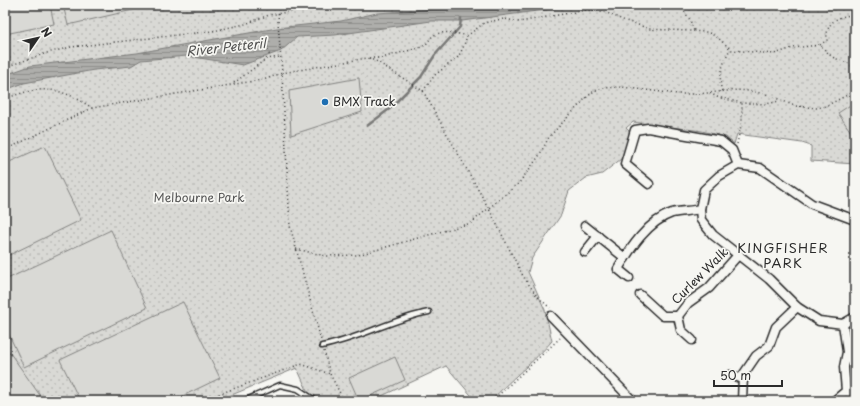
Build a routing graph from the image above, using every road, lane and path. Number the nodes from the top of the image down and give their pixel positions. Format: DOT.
graph roads {
  1 [pos="279,5"];
  2 [pos="293,5"];
  3 [pos="356,5"];
  4 [pos="680,5"];
  5 [pos="294,11"];
  6 [pos="278,14"];
  7 [pos="855,15"];
  8 [pos="694,31"];
  9 [pos="467,36"];
  10 [pos="820,45"];
  11 [pos="266,46"];
  12 [pos="730,49"];
  13 [pos="280,56"];
  14 [pos="270,58"];
  15 [pos="367,58"];
  16 [pos="855,66"];
  17 [pos="5,67"];
  18 [pos="282,73"];
  19 [pos="233,84"];
  20 [pos="423,91"];
  21 [pos="722,91"];
  22 [pos="855,91"];
  23 [pos="709,93"];
  24 [pos="5,99"];
  25 [pos="781,100"];
  26 [pos="742,103"];
  27 [pos="92,108"];
  28 [pos="5,150"];
  29 [pos="732,150"];
  30 [pos="738,165"];
  31 [pos="649,184"];
  32 [pos="489,209"];
  33 [pos="700,209"];
  34 [pos="855,220"];
  35 [pos="585,226"];
  36 [pos="598,236"];
  37 [pos="296,249"];
  38 [pos="585,252"];
  39 [pos="739,254"];
  40 [pos="624,258"];
  41 [pos="630,278"];
  42 [pos="640,295"];
  43 [pos="798,307"];
  44 [pos="429,312"];
  45 [pos="551,316"];
  46 [pos="678,316"];
  47 [pos="855,317"];
  48 [pos="843,324"];
  49 [pos="566,333"];
  50 [pos="692,340"];
  51 [pos="322,346"];
  52 [pos="330,374"];
  53 [pos="730,375"];
  54 [pos="744,379"];
  55 [pos="846,391"];
  56 [pos="855,398"];
  57 [pos="200,401"];
  58 [pos="244,401"];
  59 [pos="316,401"];
  60 [pos="344,401"];
  61 [pos="492,401"];
  62 [pos="633,401"];
  63 [pos="742,401"];
  64 [pos="834,401"];
  1 -- 6 [label="path"];
  2 -- 5 [label="path"];
  3 -- 5 [label="path"];
  4 -- 8 [label="path"];
  5 -- 6 [label="path"];
  6 -- 13 [label="path"];
  6 -- 17 [label="path"];
  7 -- 10 [label="path"];
  8 -- 9 [label="path"];
  8 -- 12 [label="path"];
  9 -- 15 [label="path"];
  9 -- 20 [label="path"];
  10 -- 12 [label="path"];
  10 -- 16 [label="path"];
  11 -- 14 [label="path"];
  12 -- 21 [label="path"];
  13 -- 14 [label="path"];
  13 -- 18 [label="path"];
  14 -- 19 [label="path"];
  15 -- 18 [label="path"];
  15 -- 20 [label="path"];
  18 -- 19 [label="path"];
  18 -- 37 [label="path"];
  19 -- 27 [label="path"];
  20 -- 32 [label="path"];
  21 -- 23 [label="path"];
  21 -- 25 [label="path"];
  22 -- 25 [label="path"];
  23 -- 26 [label="path"];
  23 -- 32 [label="path"];
  24 -- 27 [label="path"];
  25 -- 26 [label="path"];
  26 -- 29 [label="path"];
  27 -- 28 [label="path"];
  29 -- 30 [label="street"];
  29 -- 31 [label="street"];
  30 -- 33 [label="street"];
  30 -- 34 [label="street"];
  32 -- 37 [label="path"];
  32 -- 45 [label="path"];
  33 -- 39 [label="street"];
  33 -- 40 [label="street"];
  35 -- 36 [label="street"];
  36 -- 38 [label="street"];
  36 -- 40 [label="street"];
  37 -- 51 [label="path"];
  39 -- 43 [label="street"];
  39 -- 46 [label="street, Curlew Walk"];
  40 -- 41 [label="street"];
  42 -- 46 [label="street, Curlew Walk"];
  43 -- 48 [label="street"];
  43 -- 54 [label="street"];
  44 -- 51 [label="lane"];
  45 -- 49 [label="street"];
  46 -- 50 [label="street, Curlew Walk"];
  47 -- 48 [label="street"];
  48 -- 55 [label="street"];
  49 -- 61 [label="path"];
  49 -- 62 [label="street"];
  51 -- 52 [label="path"];
  52 -- 57 [label="path"];
  52 -- 60 [label="path"];
  53 -- 54 [label="street"];
  54 -- 63 [label="street"];
  55 -- 56 [label="street"];
  55 -- 64 [label="street"];
  58 -- 59 [label="lane"];
}
